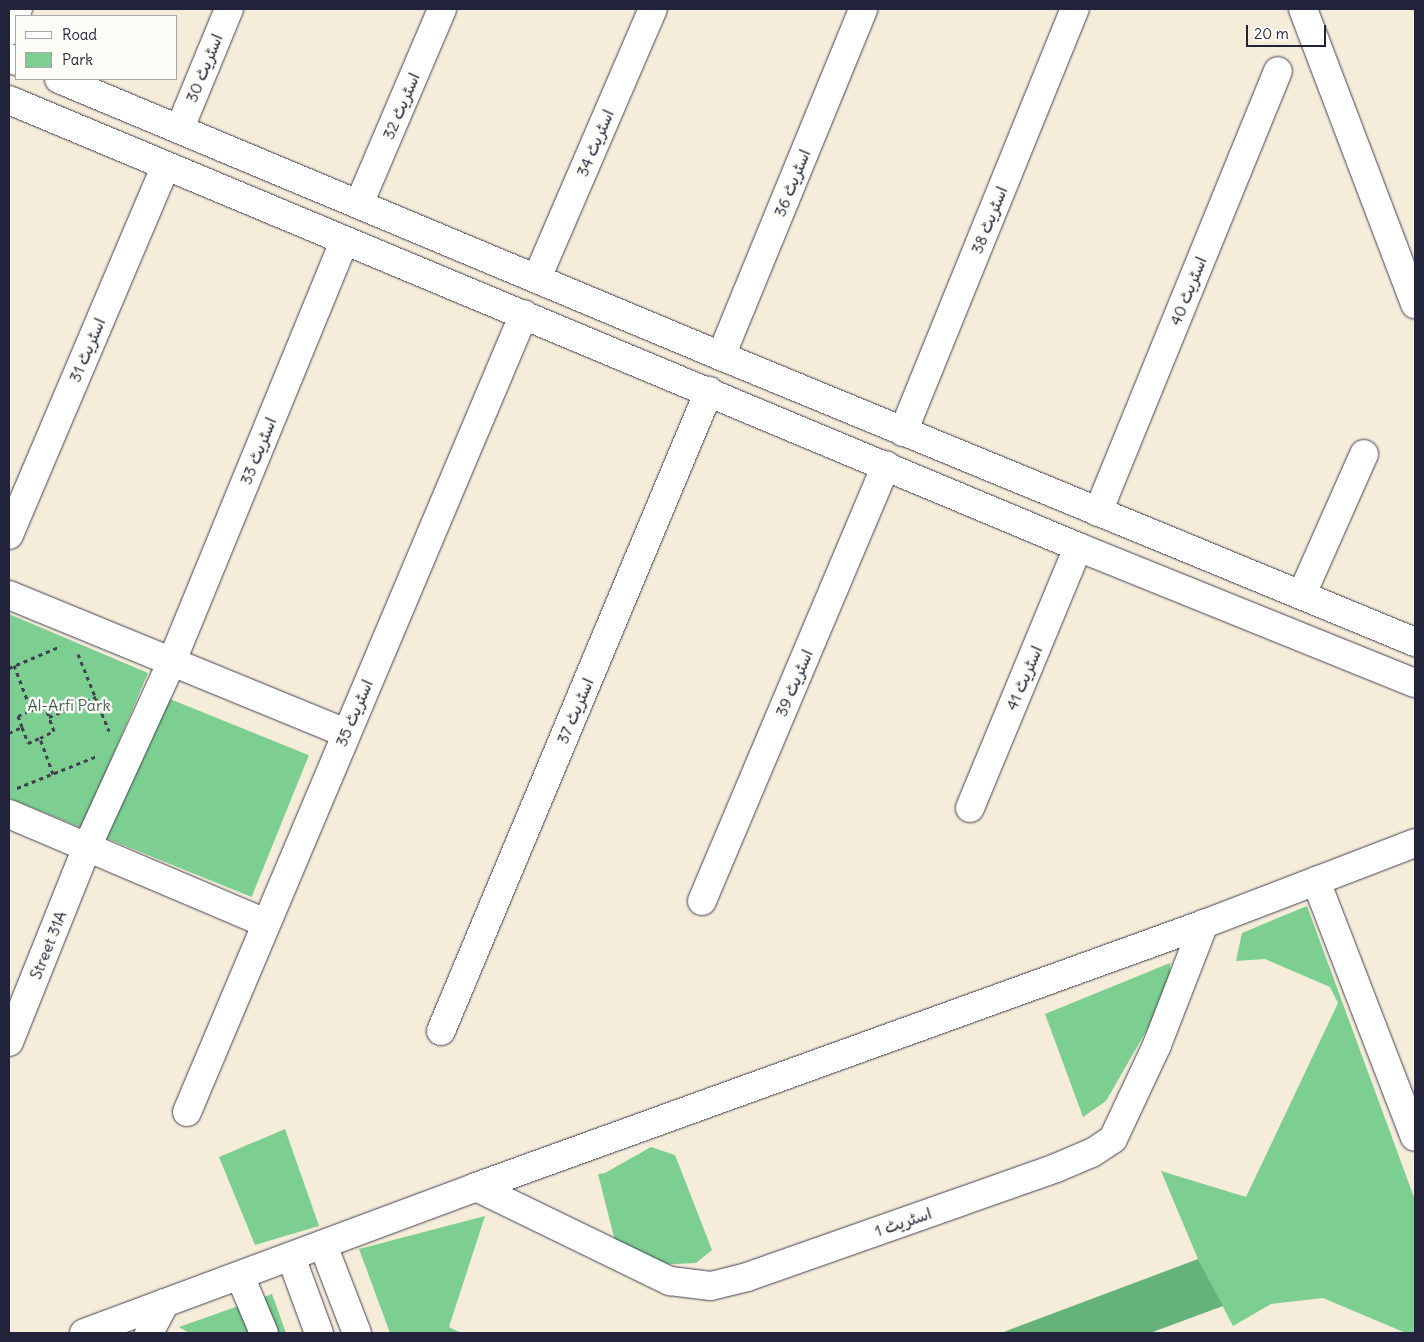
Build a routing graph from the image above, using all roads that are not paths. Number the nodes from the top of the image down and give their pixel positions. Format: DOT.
graph roads {
  1 [pos="229,9"];
  2 [pos="442,9"];
  3 [pos="654,9"];
  4 [pos="863,9"];
  5 [pos="1075,9"];
  6 [pos="1303,9"];
  7 [pos="15,16"];
  8 [pos="9,31"];
  9 [pos="1278,71"];
  10 [pos="61,80"];
  11 [pos="9,100"];
  12 [pos="126,106"];
  13 [pos="180,128"];
  14 [pos="110,142"];
  15 [pos="166,166"];
  16 [pos="359,204"];
  17 [pos="344,241"];
  18 [pos="538,278"];
  19 [pos="1415,304"];
  20 [pos="524,314"];
  21 [pos="721,356"];
  22 [pos="709,391"];
  23 [pos="814,393"];
  24 [pos="796,428"];
  25 [pos="903,432"];
  26 [pos="1364,454"];
  27 [pos="886,466"];
  28 [pos="1098,512"];
  29 [pos="9,535"];
  30 [pos="1078,547"];
  31 [pos="1302,594"];
  32 [pos="9,595"];
  33 [pos="1415,642"];
  34 [pos="172,661"];
  35 [pos="1415,683"];
  36 [pos="345,733"];
  37 [pos="970,808"];
  38 [pos="9,814"];
  39 [pos="1415,843"];
  40 [pos="87,848"];
  41 [pos="1316,880"];
  42 [pos="702,900"];
  43 [pos="266,923"];
  44 [pos="1204,924"];
  45 [pos="441,1030"];
  46 [pos="9,1042"];
  47 [pos="187,1112"];
  48 [pos="1415,1137"];
  49 [pos="476,1187"];
  50 [pos="323,1245"];
  51 [pos="291,1257"];
  52 [pos="240,1276"];
  53 [pos="164,1303"];
  54 [pos="84,1333"];
  55 [pos="149,1333"];
  56 [pos="264,1333"];
  57 [pos="319,1333"];
  58 [pos="357,1333"];
  1 -- 13 [label="street, اسٹریٹ 30"];
  2 -- 16 [label="street, اسٹریٹ 32"];
  3 -- 18 [label="street, اسٹریٹ 34"];
  4 -- 21 [label="street, اسٹریٹ 36"];
  5 -- 25 [label="street, اسٹریٹ 38"];
  6 -- 19 [label="street"];
  7 -- 8 [label="street"];
  9 -- 28 [label="street, اسٹریٹ 40"];
  10 -- 12 [label="street"];
  11 -- 14 [label="street"];
  12 -- 13 [label="street"];
  12 -- 14 [label="street"];
  13 -- 16 [label="street"];
  14 -- 15 [label="street"];
  15 -- 17 [label="street"];
  15 -- 29 [label="street, اسٹریٹ 31"];
  16 -- 18 [label="street"];
  17 -- 20 [label="street"];
  17 -- 34 [label="street, اسٹریٹ 33"];
  18 -- 21 [label="street"];
  20 -- 22 [label="street"];
  20 -- 36 [label="street, اسٹریٹ 35"];
  21 -- 23 [label="street"];
  22 -- 24 [label="street"];
  22 -- 45 [label="street, اسٹریٹ 37"];
  23 -- 24 [label="street"];
  23 -- 25 [label="street"];
  24 -- 27 [label="street"];
  25 -- 28 [label="street"];
  26 -- 31 [label="street"];
  27 -- 30 [label="street"];
  27 -- 42 [label="street, اسٹریٹ 39"];
  28 -- 31 [label="street"];
  30 -- 35 [label="street"];
  30 -- 37 [label="street, اسٹریٹ 41"];
  31 -- 33 [label="street"];
  32 -- 34 [label="street"];
  34 -- 36 [label="street"];
  34 -- 40 [label="street, اسٹریٹ 33"];
  36 -- 43 [label="street, اسٹریٹ 35"];
  38 -- 40 [label="street"];
  39 -- 41 [label="street"];
  40 -- 43 [label="street"];
  40 -- 46 [label="street, Street 31A"];
  41 -- 44 [label="street"];
  41 -- 48 [label="street"];
  43 -- 47 [label="street, اسٹریٹ 35"];
  44 -- 49 [label="street"];
  44 -- 49 [label="street, اسٹریٹ 1"];
  49 -- 50 [label="street"];
  50 -- 51 [label="street"];
  50 -- 58 [label="street"];
  51 -- 52 [label="street"];
  51 -- 57 [label="street"];
  52 -- 53 [label="street"];
  52 -- 56 [label="street"];
  53 -- 54 [label="street"];
  53 -- 55 [label="street"];
}
